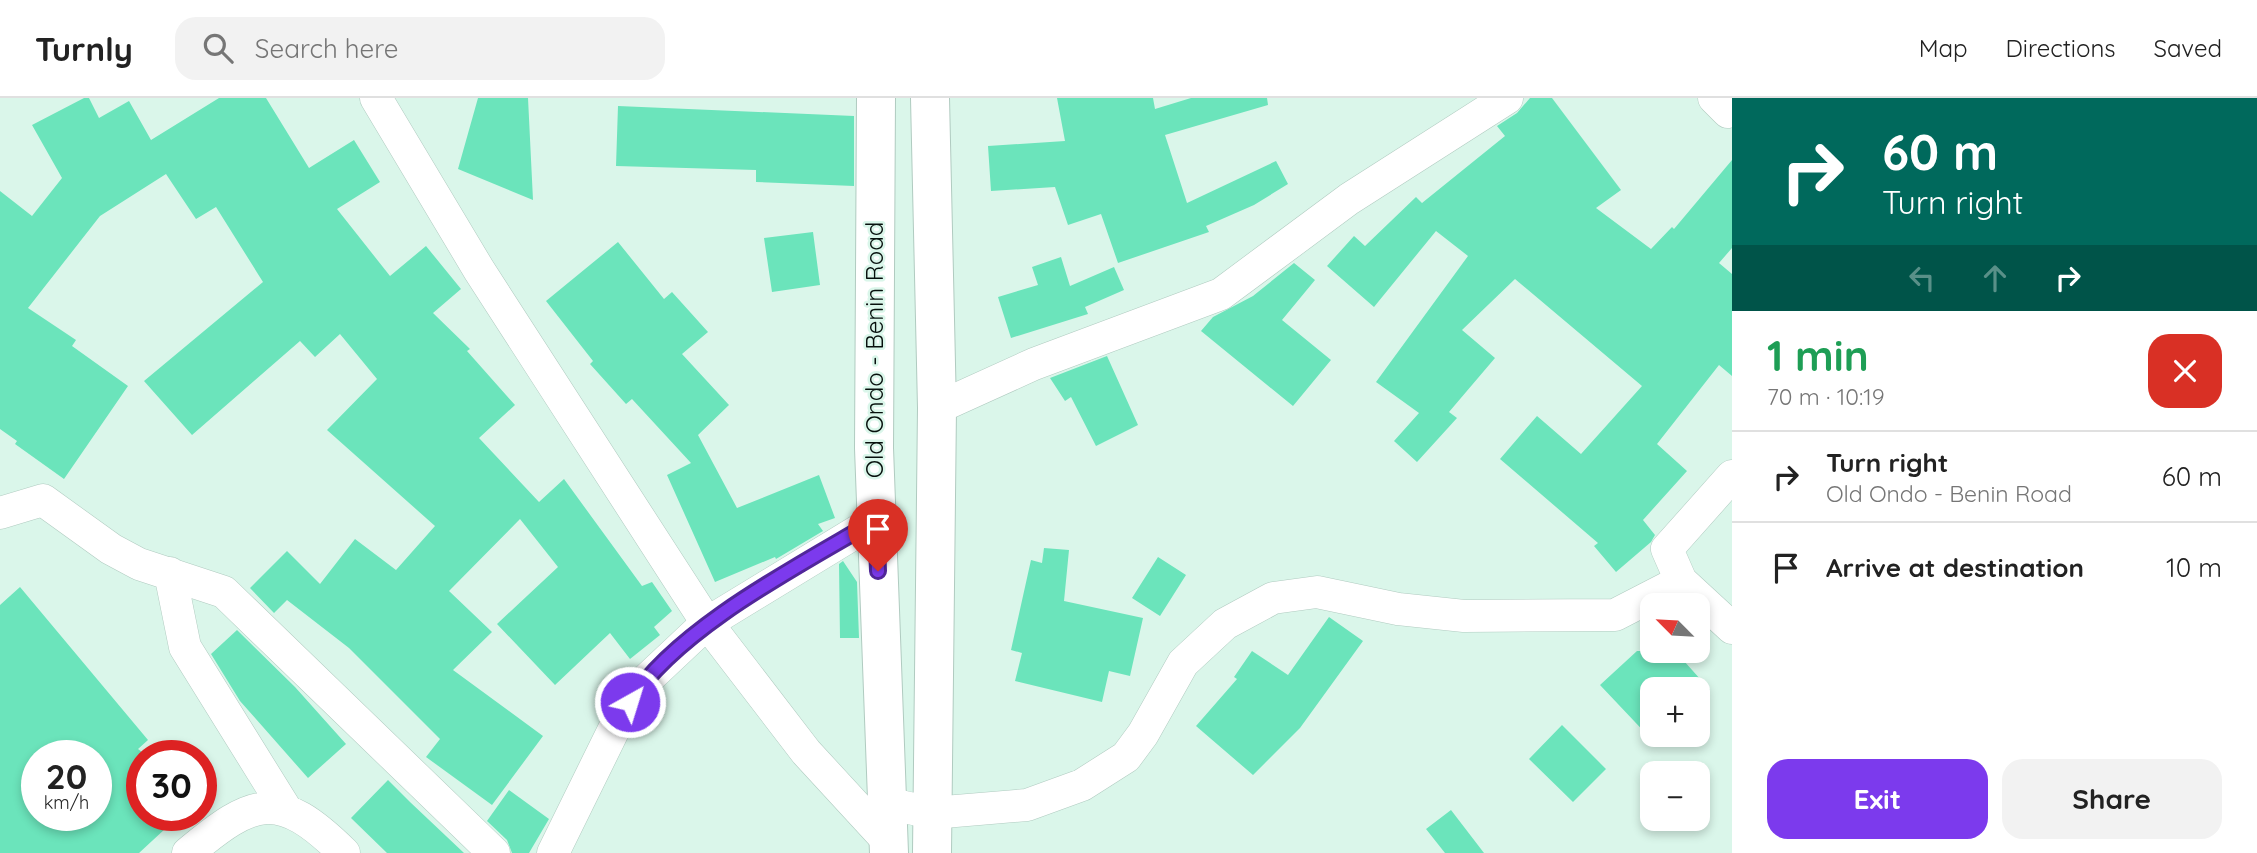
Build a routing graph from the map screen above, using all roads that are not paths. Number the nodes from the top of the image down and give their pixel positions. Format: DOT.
graph roads {
  1 [pos="376,98"];
  2 [pos="876,98"];
  3 [pos="930,98"];
  4 [pos="1507,98"];
  5 [pos="1714,98"];
  6 [pos="1732,111"];
  7 [pos="937,408"];
  8 [pos="1732,476"];
  9 [pos="4,506"];
  10 [pos="876,520"];
  11 [pos="170,573"];
  12 [pos="1681,581"];
  13 [pos="707,623"];
  14 [pos="1732,628"];
  15 [pos="285,808"];
  16 [pos="932,813"];
  17 [pos="887,832"];
  18 [pos="188,853"];
  19 [pos="344,853"];
  20 [pos="494,853"];
  21 [pos="553,853"];
  22 [pos="932,853"];
  1 -- 13 [label="street"];
  2 -- 10 [label="main road, Old Ondo - Benin Road"];
  3 -- 7 [label="main road"];
  4 -- 7 [label="street"];
  5 -- 6 [label="street"];
  7 -- 16 [label="main road"];
  8 -- 12 [label="street"];
  9 -- 11 [label="street"];
  10 -- 13 [label="street"];
  10 -- 17 [label="main road, Old Ondo - Benin Road"];
  11 -- 15 [label="street"];
  11 -- 20 [label="street"];
  12 -- 14 [label="street"];
  12 -- 16 [label="street"];
  13 -- 17 [label="street"];
  13 -- 21 [label="street"];
  15 -- 18 [label="street"];
  15 -- 19 [label="street"];
  16 -- 17 [label="street"];
  16 -- 22 [label="main road"];
}
